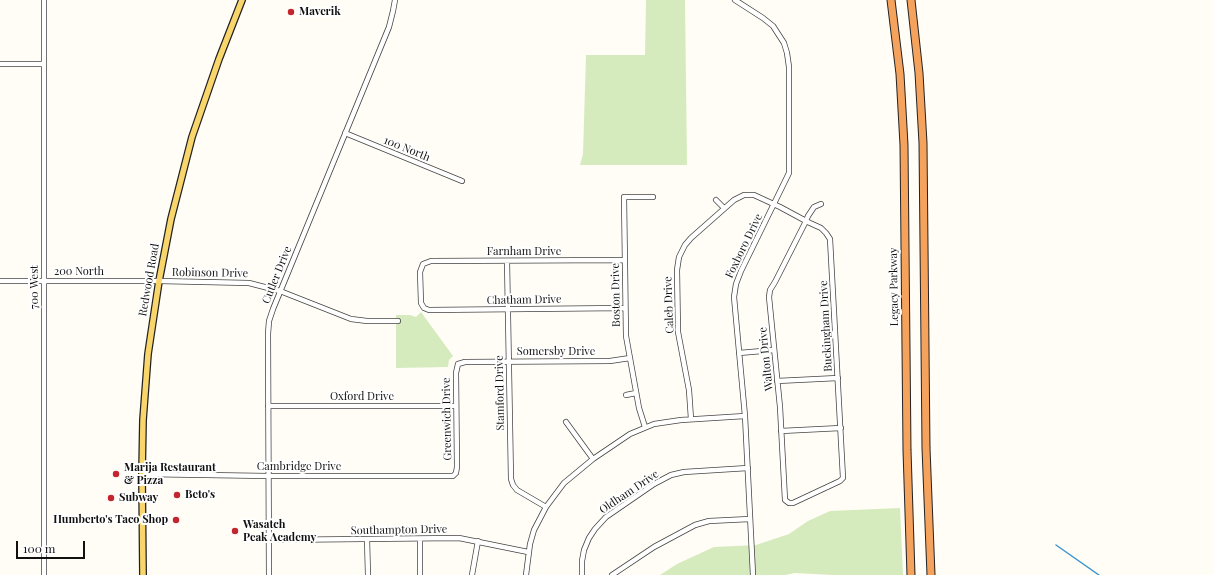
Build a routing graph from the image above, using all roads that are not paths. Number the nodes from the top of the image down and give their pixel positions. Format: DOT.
graph roads {
  1 [pos="44,0"];
  2 [pos="242,0"];
  3 [pos="395,0"];
  4 [pos="736,0"];
  5 [pos="891,0"];
  6 [pos="911,0"];
  7 [pos="0,64"];
  8 [pos="44,64"];
  9 [pos="345,133"];
  10 [pos="462,181"];
  11 [pos="653,196"];
  12 [pos="716,200"];
  13 [pos="820,204"];
  14 [pos="774,205"];
  15 [pos="724,208"];
  16 [pos="806,221"];
  17 [pos="624,260"];
  18 [pos="507,261"];
  19 [pos="0,281"];
  20 [pos="44,281"];
  21 [pos="159,281"];
  22 [pos="280,291"];
  23 [pos="424,308"];
  24 [pos="625,308"];
  25 [pos="508,309"];
  26 [pos="398,321"];
  27 [pos="774,350"];
  28 [pos="739,354"];
  29 [pos="630,358"];
  30 [pos="508,362"];
  31 [pos="458,364"];
  32 [pos="838,378"];
  33 [pos="777,381"];
  34 [pos="636,393"];
  35 [pos="626,395"];
  36 [pos="268,406"];
  37 [pos="456,406"];
  38 [pos="745,416"];
  39 [pos="691,419"];
  40 [pos="566,422"];
  41 [pos="645,427"];
  42 [pos="841,428"];
  43 [pos="781,431"];
  44 [pos="593,459"];
  45 [pos="748,468"];
  46 [pos="142,474"];
  47 [pos="455,475"];
  48 [pos="268,476"];
  49 [pos="787,502"];
  50 [pos="546,507"];
  51 [pos="750,519"];
  52 [pos="420,538"];
  53 [pos="367,539"];
  54 [pos="269,540"];
  55 [pos="478,541"];
  56 [pos="528,552"];
  57 [pos="44,575"];
  58 [pos="143,575"];
  59 [pos="269,575"];
  60 [pos="368,575"];
  61 [pos="420,575"];
  62 [pos="472,575"];
  63 [pos="526,575"];
  64 [pos="582,575"];
  65 [pos="612,575"];
  66 [pos="753,575"];
  67 [pos="912,575"];
  68 [pos="931,575"];
  1 -- 8 [label="street, 700 West"];
  2 -- 21 [label="main road, Redwood Road"];
  3 -- 9 [label="street, Cutler Drive"];
  4 -- 14 [label="street, Foxboro Drive"];
  5 -- 67 [label="highway, Legacy Parkway"];
  6 -- 68 [label="highway"];
  7 -- 8 [label="street"];
  8 -- 20 [label="street, 700 West"];
  9 -- 10 [label="street, 100 North"];
  9 -- 22 [label="street, Cutler Drive"];
  11 -- 17 [label="street, Boston Drive"];
  12 -- 15 [label="street"];
  13 -- 16 [label="street, Walton Drive"];
  14 -- 15 [label="street, Caleb Drive"];
  14 -- 16 [label="street, Buckingham Drive"];
  14 -- 28 [label="street, Foxboro Drive"];
  15 -- 39 [label="street, Caleb Drive"];
  16 -- 27 [label="street, Walton Drive"];
  16 -- 32 [label="street, Buckingham Drive"];
  17 -- 18 [label="street, Farnham Drive"];
  17 -- 24 [label="street, Boston Drive"];
  18 -- 23 [label="street, Farnham Drive"];
  18 -- 25 [label="street, Stamford Drive"];
  19 -- 20 [label="street, 200 North"];
  20 -- 21 [label="street, 200 North"];
  20 -- 57 [label="street, 700 West"];
  21 -- 22 [label="street, Robinson Drive"];
  21 -- 46 [label="main road, Redwood Road"];
  22 -- 26 [label="street, Robinson Drive"];
  22 -- 36 [label="street, Cutler Drive"];
  23 -- 25 [label="street, Chatham Drive"];
  24 -- 25 [label="street, Chatham Drive"];
  24 -- 29 [label="street, Boston Drive"];
  25 -- 30 [label="street, Stamford Drive"];
  27 -- 28 [label="street"];
  27 -- 33 [label="street, Walton Drive"];
  28 -- 38 [label="street, Foxboro Drive"];
  29 -- 30 [label="street, Somersby Drive"];
  29 -- 34 [label="street, Boston Drive"];
  30 -- 31 [label="street, Somersby Drive"];
  30 -- 50 [label="street, Stamford Drive"];
  31 -- 37 [label="street, Greenwich Drive"];
  32 -- 33 [label="street"];
  32 -- 42 [label="street, Buckingham Drive"];
  33 -- 43 [label="street, Walton Drive"];
  34 -- 35 [label="street"];
  34 -- 41 [label="street, Boston Drive"];
  36 -- 37 [label="street, Oxford Drive"];
  36 -- 48 [label="street, Cutler Drive"];
  37 -- 47 [label="street, Greenwich Drive"];
  38 -- 39 [label="street"];
  38 -- 45 [label="street, Foxboro Drive"];
  39 -- 41 [label="street"];
  40 -- 44 [label="street"];
  41 -- 44 [label="street"];
  42 -- 43 [label="street"];
  42 -- 49 [label="street, Buckingham Drive"];
  43 -- 49 [label="street, Walton Drive"];
  44 -- 50 [label="street"];
  45 -- 51 [label="street, Foxboro Drive"];
  45 -- 64 [label="street, Oldham Drive"];
  46 -- 48 [label="street, Cambridge Drive"];
  46 -- 58 [label="main road, Redwood Road"];
  47 -- 48 [label="street, Cambridge Drive"];
  48 -- 54 [label="street, Cutler Drive"];
  50 -- 56 [label="street"];
  51 -- 65 [label="street"];
  51 -- 66 [label="street, Foxboro Drive"];
  52 -- 53 [label="street, Southampton Drive"];
  52 -- 55 [label="street, Southampton Drive"];
  52 -- 61 [label="street"];
  53 -- 54 [label="street, Southampton Drive"];
  53 -- 60 [label="street"];
  54 -- 59 [label="street, Cutler Drive"];
  55 -- 56 [label="street, Southampton Drive"];
  55 -- 62 [label="street"];
  56 -- 63 [label="street"];
}
